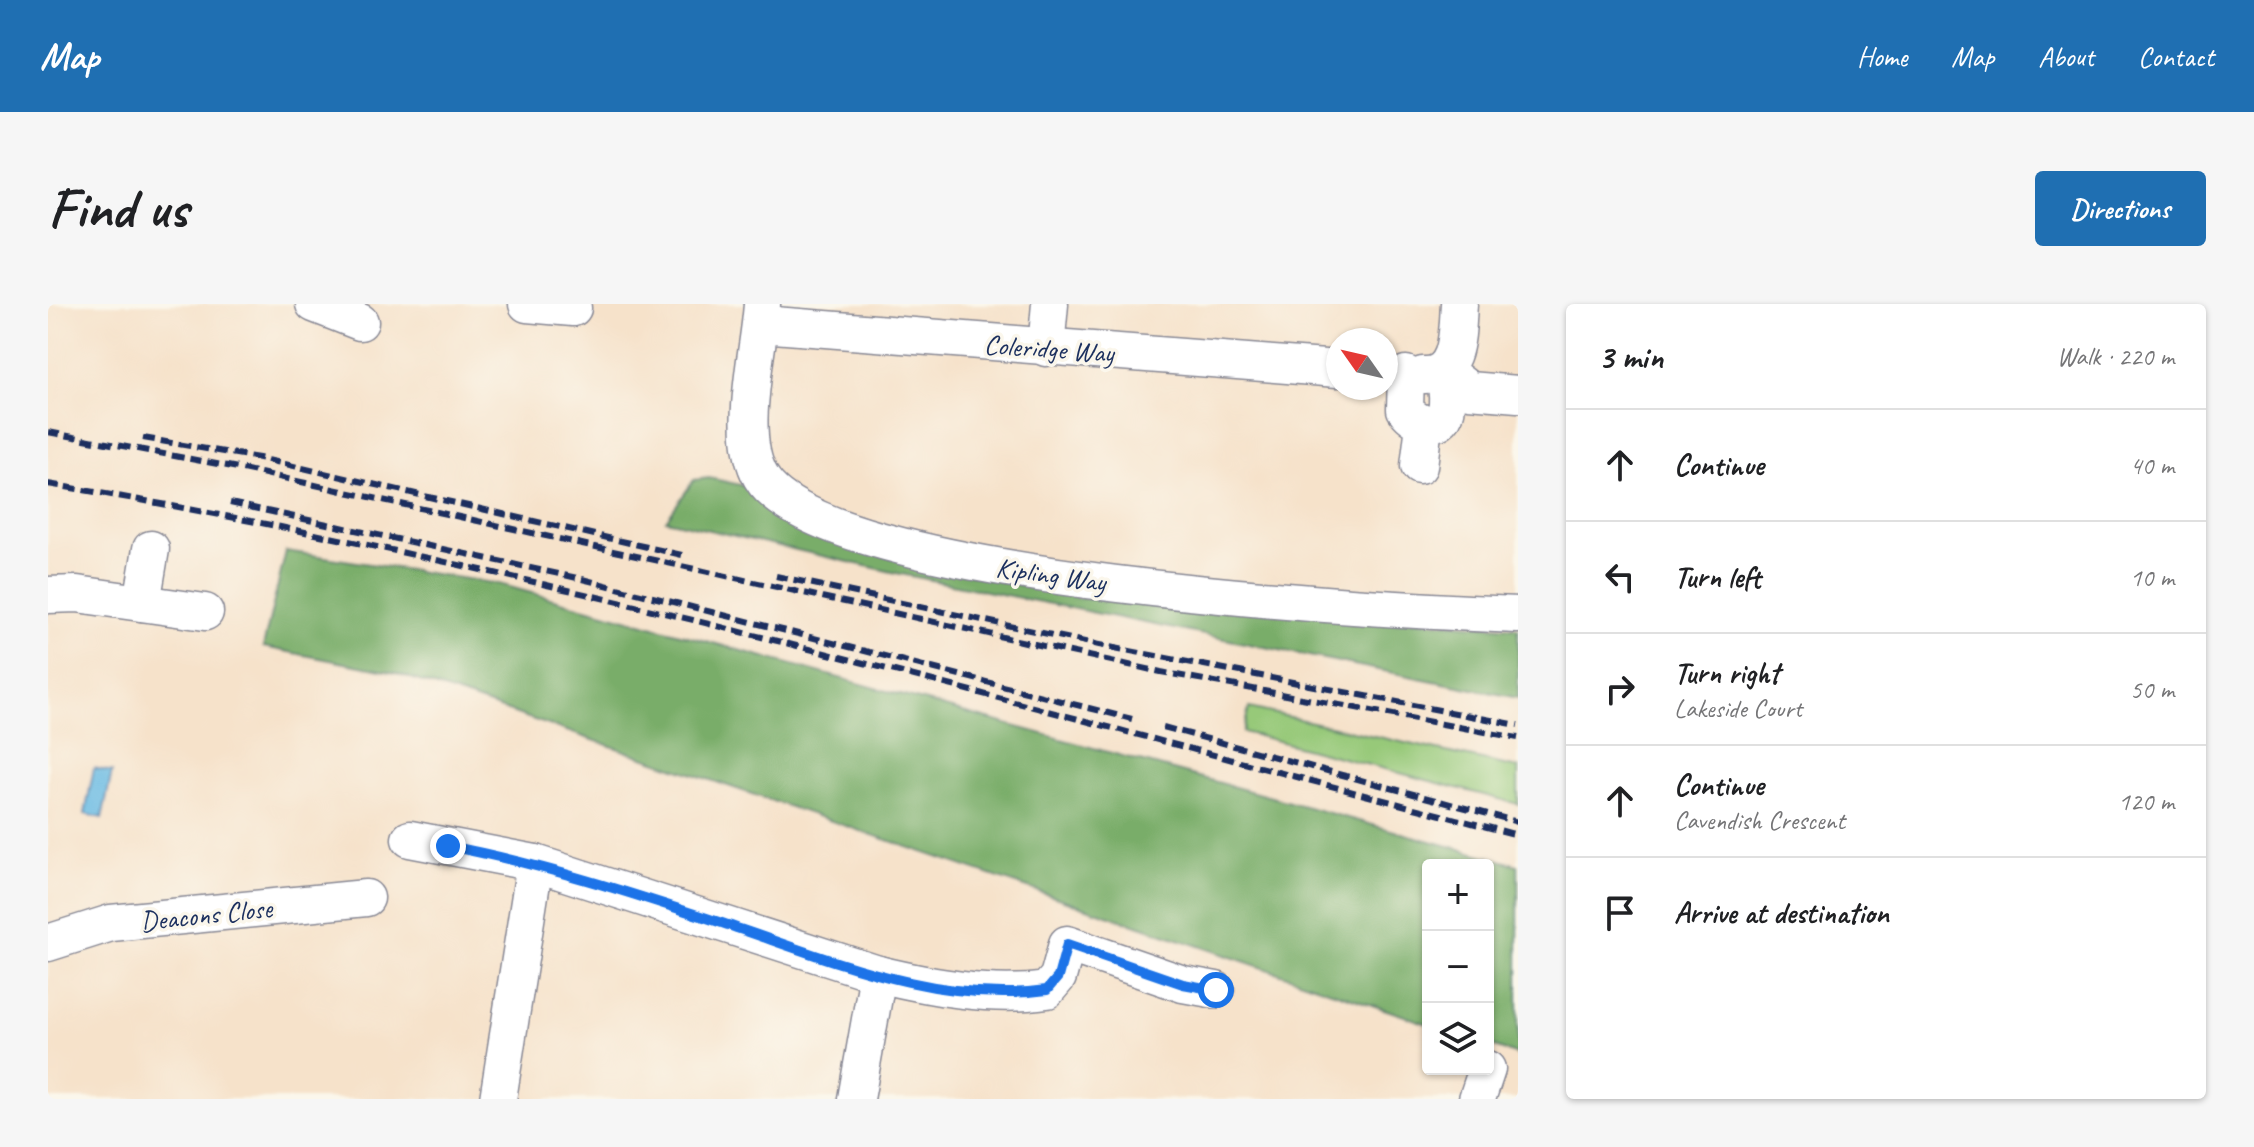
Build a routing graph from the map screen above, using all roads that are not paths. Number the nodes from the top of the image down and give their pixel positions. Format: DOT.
graph roads {
  1 [pos="314,304"];
  2 [pos="527,304"];
  3 [pos="1050,304"];
  4 [pos="1459,304"];
  5 [pos="573,308"];
  6 [pos="761,314"];
  7 [pos="892,319"];
  8 [pos="360,322"];
  9 [pos="1046,348"];
  10 [pos="1326,368"];
  11 [pos="1443,370"];
  12 [pos="1398,373"];
  13 [pos="1398,381"];
  14 [pos="1518,394"];
  15 [pos="1424,425"];
  16 [pos="1419,466"];
  17 [pos="151,549"];
  18 [pos="48,595"];
  19 [pos="142,603"];
  20 [pos="205,612"];
  21 [pos="1518,615"];
  22 [pos="410,839"];
  23 [pos="535,863"];
  24 [pos="366,898"];
  25 [pos="48,943"];
  26 [pos="878,974"];
  27 [pos="1216,990"];
  28 [pos="1485,1075"];
  29 [pos="498,1099"];
  30 [pos="856,1099"];
  31 [pos="1477,1099"];
  1 -- 8 [label="street"];
  2 -- 5 [label="street"];
  3 -- 9 [label="street"];
  4 -- 11 [label="street"];
  6 -- 7 [label="street, Coleridge Way"];
  6 -- 21 [label="street, Kipling Way"];
  7 -- 9 [label="street, Coleridge Way"];
  9 -- 10 [label="street, Coleridge Way"];
  11 -- 12 [label="street"];
  11 -- 14 [label="street"];
  11 -- 15 [label="street"];
  13 -- 15 [label="street"];
  15 -- 16 [label="street"];
  17 -- 19 [label="street"];
  18 -- 19 [label="street"];
  19 -- 20 [label="street"];
  22 -- 23 [label="street"];
  23 -- 26 [label="street"];
  23 -- 29 [label="street"];
  24 -- 25 [label="street, Deacons Close"];
  26 -- 27 [label="street"];
  26 -- 30 [label="street"];
  28 -- 31 [label="street"];
}
